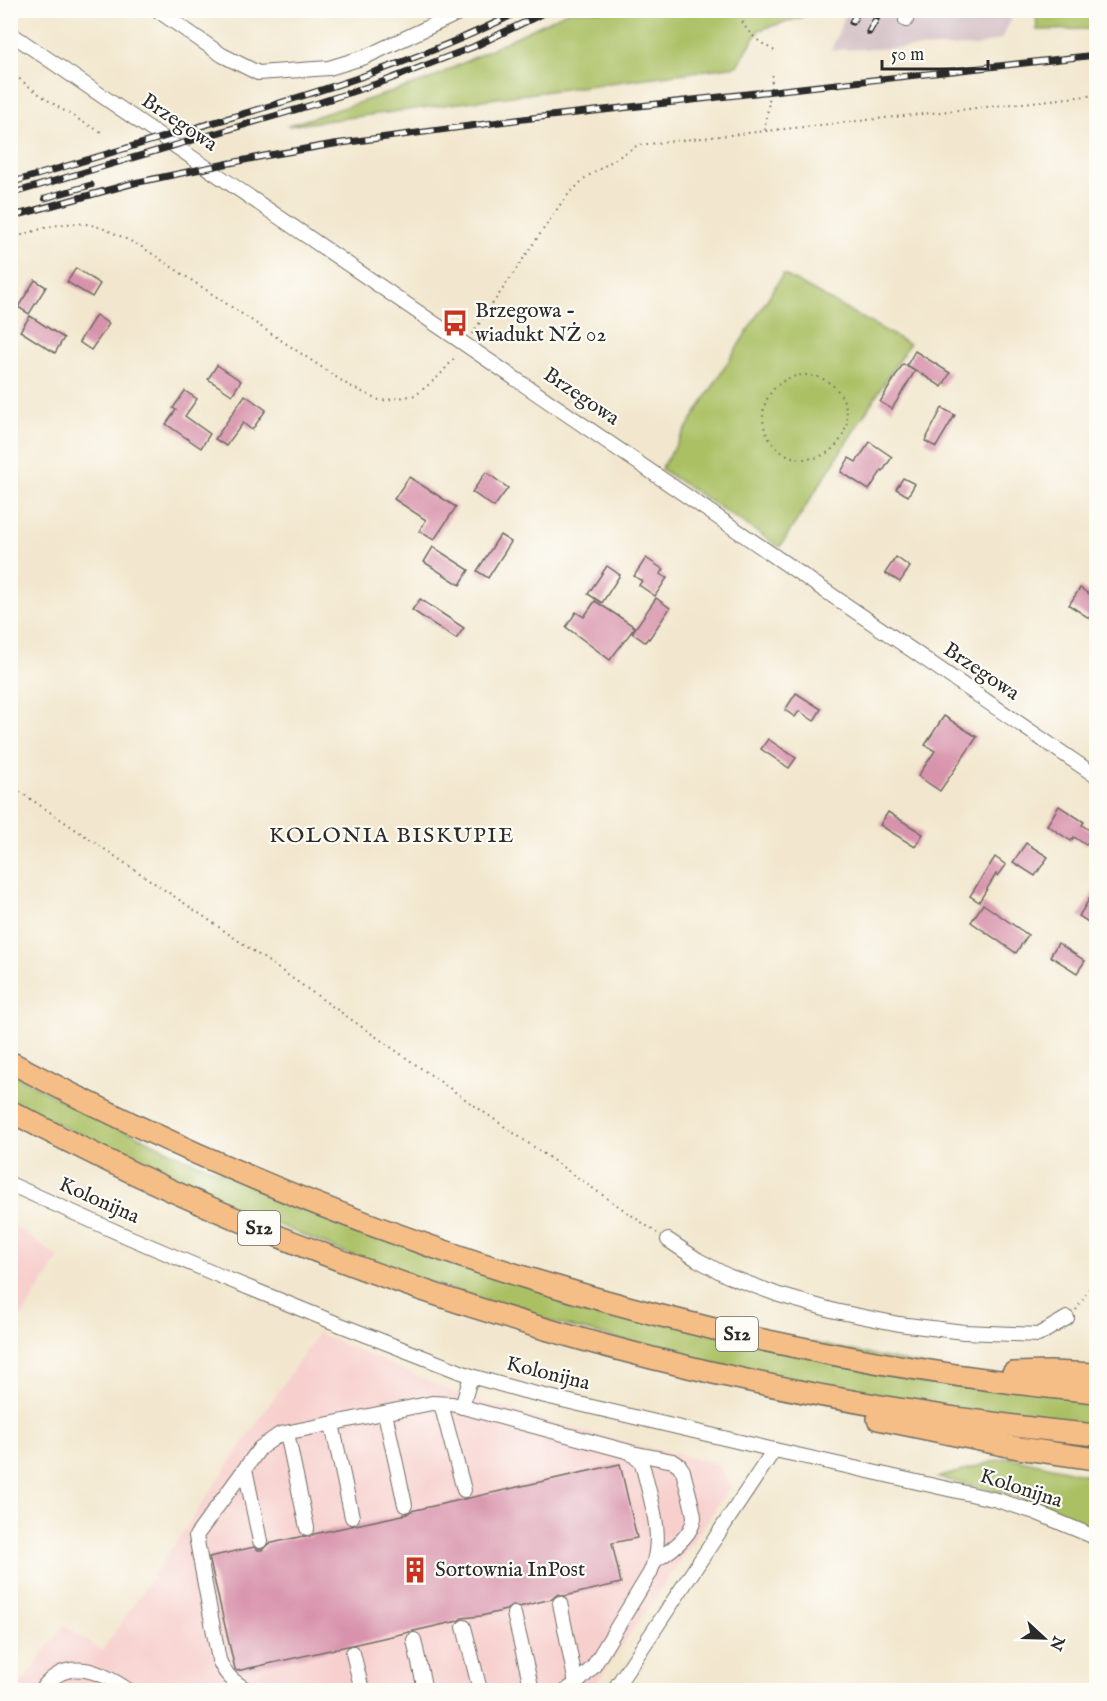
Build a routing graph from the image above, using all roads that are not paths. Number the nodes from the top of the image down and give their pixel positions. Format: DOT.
graph roads {
  1 [pos="157,10"];
  2 [pos="465,10"];
  3 [pos="10,33"];
  4 [pos="1096,776"];
  5 [pos="10,1062"];
  6 [pos="10,1111"];
  7 [pos="10,1184"];
  8 [pos="668,1240"];
  9 [pos="1067,1318"];
  10 [pos="948,1374"];
  11 [pos="1096,1374"];
  12 [pos="471,1376"];
  13 [pos="742,1380"];
  14 [pos="1096,1392"];
  15 [pos="441,1404"];
  16 [pos="462,1407"];
  17 [pos="385,1413"];
  18 [pos="333,1424"];
  19 [pos="287,1433"];
  20 [pos="1096,1435"];
  21 [pos="774,1450"];
  22 [pos="630,1452"];
  23 [pos="1096,1459"];
  24 [pos="245,1468"];
  25 [pos="464,1490"];
  26 [pos="405,1505"];
  27 [pos="352,1517"];
  28 [pos="307,1528"];
  29 [pos="1096,1539"];
  30 [pos="260,1541"];
  31 [pos="656,1560"];
  32 [pos="560,1603"];
  33 [pos="514,1614"];
  34 [pos="464,1627"];
  35 [pos="414,1640"];
  36 [pos="353,1653"];
  37 [pos="572,1687"];
  38 [pos="41,1690"];
  39 [pos="128,1690"];
  40 [pos="247,1690"];
  41 [pos="362,1690"];
  42 [pos="425,1690"];
  43 [pos="480,1690"];
  44 [pos="532,1690"];
  45 [pos="614,1690"];
  1 -- 2 [label="street"];
  3 -- 4 [label="street, Brzegowa"];
  5 -- 10 [label="highway, S12"];
  6 -- 13 [label="highway, S12"];
  7 -- 12 [label="street, Kolonijna"];
  8 -- 9 [label="street"];
  10 -- 11 [label="highway"];
  10 -- 14 [label="highway, S12"];
  12 -- 16 [label="street"];
  12 -- 21 [label="street, Kolonijna"];
  13 -- 20 [label="highway, S12"];
  13 -- 23 [label="highway"];
  15 -- 16 [label="street"];
  15 -- 17 [label="street"];
  15 -- 25 [label="street"];
  16 -- 22 [label="street"];
  17 -- 18 [label="street"];
  17 -- 26 [label="street"];
  18 -- 19 [label="street"];
  18 -- 27 [label="street"];
  19 -- 24 [label="street"];
  19 -- 28 [label="street"];
  21 -- 29 [label="street, Kolonijna"];
  21 -- 45 [label="street"];
  22 -- 31 [label="street"];
  22 -- 31 [label="street"];
  24 -- 30 [label="street"];
  24 -- 40 [label="street"];
  31 -- 37 [label="street"];
  32 -- 37 [label="street"];
  33 -- 44 [label="street"];
  34 -- 43 [label="street"];
  35 -- 42 [label="street"];
  36 -- 41 [label="street"];
  38 -- 39 [label="street"];
}
